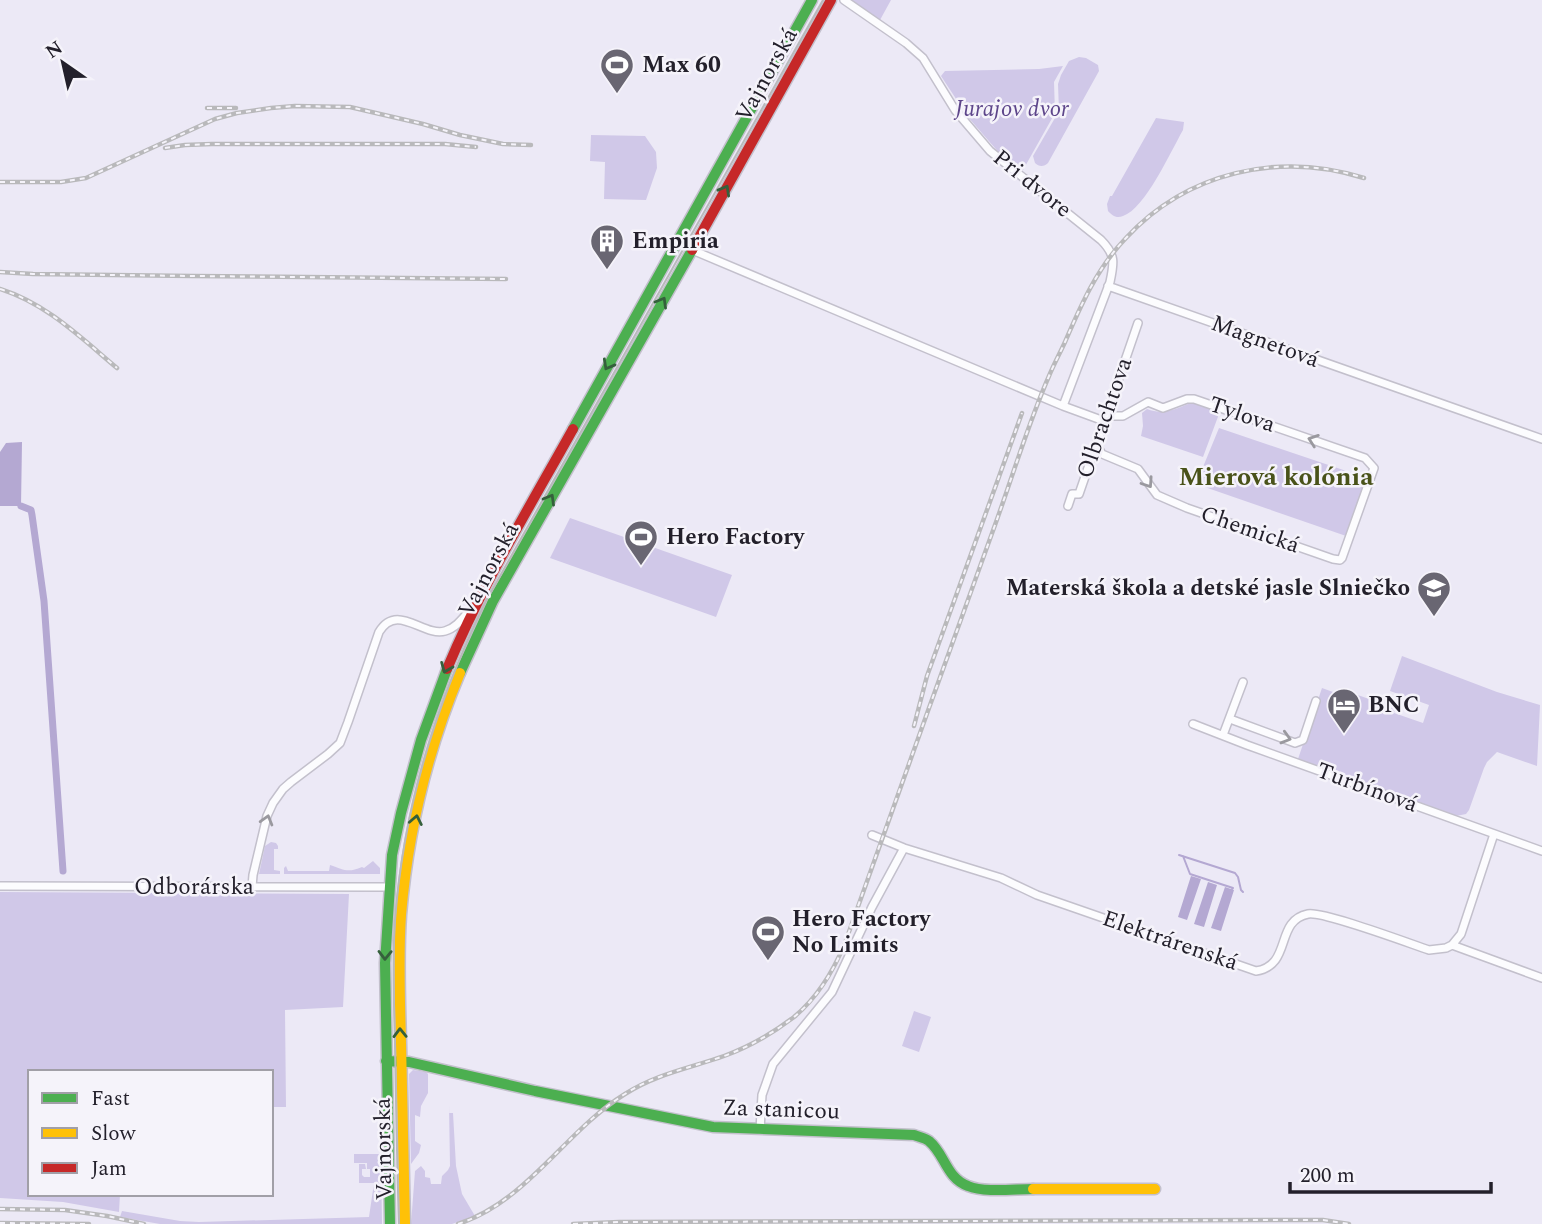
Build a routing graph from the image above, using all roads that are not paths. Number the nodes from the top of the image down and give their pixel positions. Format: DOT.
graph roads {
  1 [pos="812,0"];
  2 [pos="831,0"];
  3 [pos="844,0"];
  4 [pos="692,250"];
  5 [pos="1108,286"];
  6 [pos="1138,323"];
  7 [pos="1063,406"];
  8 [pos="1105,419"];
  9 [pos="1542,439"];
  10 [pos="1096,444"];
  11 [pos="1068,506"];
  12 [pos="1342,558"];
  13 [pos="474,606"];
  14 [pos="1243,682"];
  15 [pos="1316,701"];
  16 [pos="1230,719"];
  17 [pos="1193,724"];
  18 [pos="1223,735"];
  19 [pos="1494,834"];
  20 [pos="872,835"];
  21 [pos="904,848"];
  22 [pos="1542,851"];
  23 [pos="0,886"];
  24 [pos="252,887"];
  25 [pos="389,887"];
  26 [pos="405,888"];
  27 [pos="1452,945"];
  28 [pos="1542,978"];
  29 [pos="386,1061"];
  30 [pos="401,1061"];
  31 [pos="760,1130"];
  32 [pos="1155,1189"];
  33 [pos="390,1224"];
  34 [pos="405,1224"];
  1 -- 13 [label="main road, Vajnorská, one-way"];
  4 -- 2 [label="main road, Vajnorská, one-way"];
  3 -- 5 [label="street, Pri dvore"];
  4 -- 7 [label="street"];
  26 -- 4 [label="main road, Vajnorská, one-way"];
  5 -- 7 [label="street"];
  5 -- 9 [label="street, Magnetová"];
  6 -- 8 [label="street, Olbrachtova"];
  7 -- 8 [label="street"];
  8 -- 10 [label="street, Olbrachtova"];
  12 -- 8 [label="street, Tylova, one-way"];
  10 -- 11 [label="street, Olbrachtova"];
  10 -- 12 [label="street, Chemická, one-way"];
  24 -- 13 [label="street, one-way"];
  13 -- 25 [label="main road, Vajnorská, one-way"];
  14 -- 16 [label="street"];
  16 -- 15 [label="street, one-way"];
  16 -- 18 [label="street"];
  17 -- 18 [label="street, Turbínová"];
  18 -- 19 [label="street, Turbínová"];
  19 -- 22 [label="street, Turbínová"];
  19 -- 27 [label="street"];
  20 -- 21 [label="street, Elektrárenská"];
  21 -- 27 [label="street, Elektrárenská"];
  21 -- 31 [label="street"];
  23 -- 24 [label="street, Odborárska"];
  24 -- 25 [label="street, Odborárska"];
  25 -- 26 [label="main road"];
  25 -- 29 [label="main road, Vajnorská, one-way"];
  30 -- 26 [label="main road, Vajnorská, one-way"];
  27 -- 28 [label="street, Elektrárenská"];
  29 -- 30 [label="main road, Za stanicou"];
  29 -- 33 [label="main road, Vajnorská"];
  30 -- 31 [label="main road, Za stanicou"];
  30 -- 34 [label="main road, Vajnorská"];
  31 -- 32 [label="main road, Za stanicou"];
}
